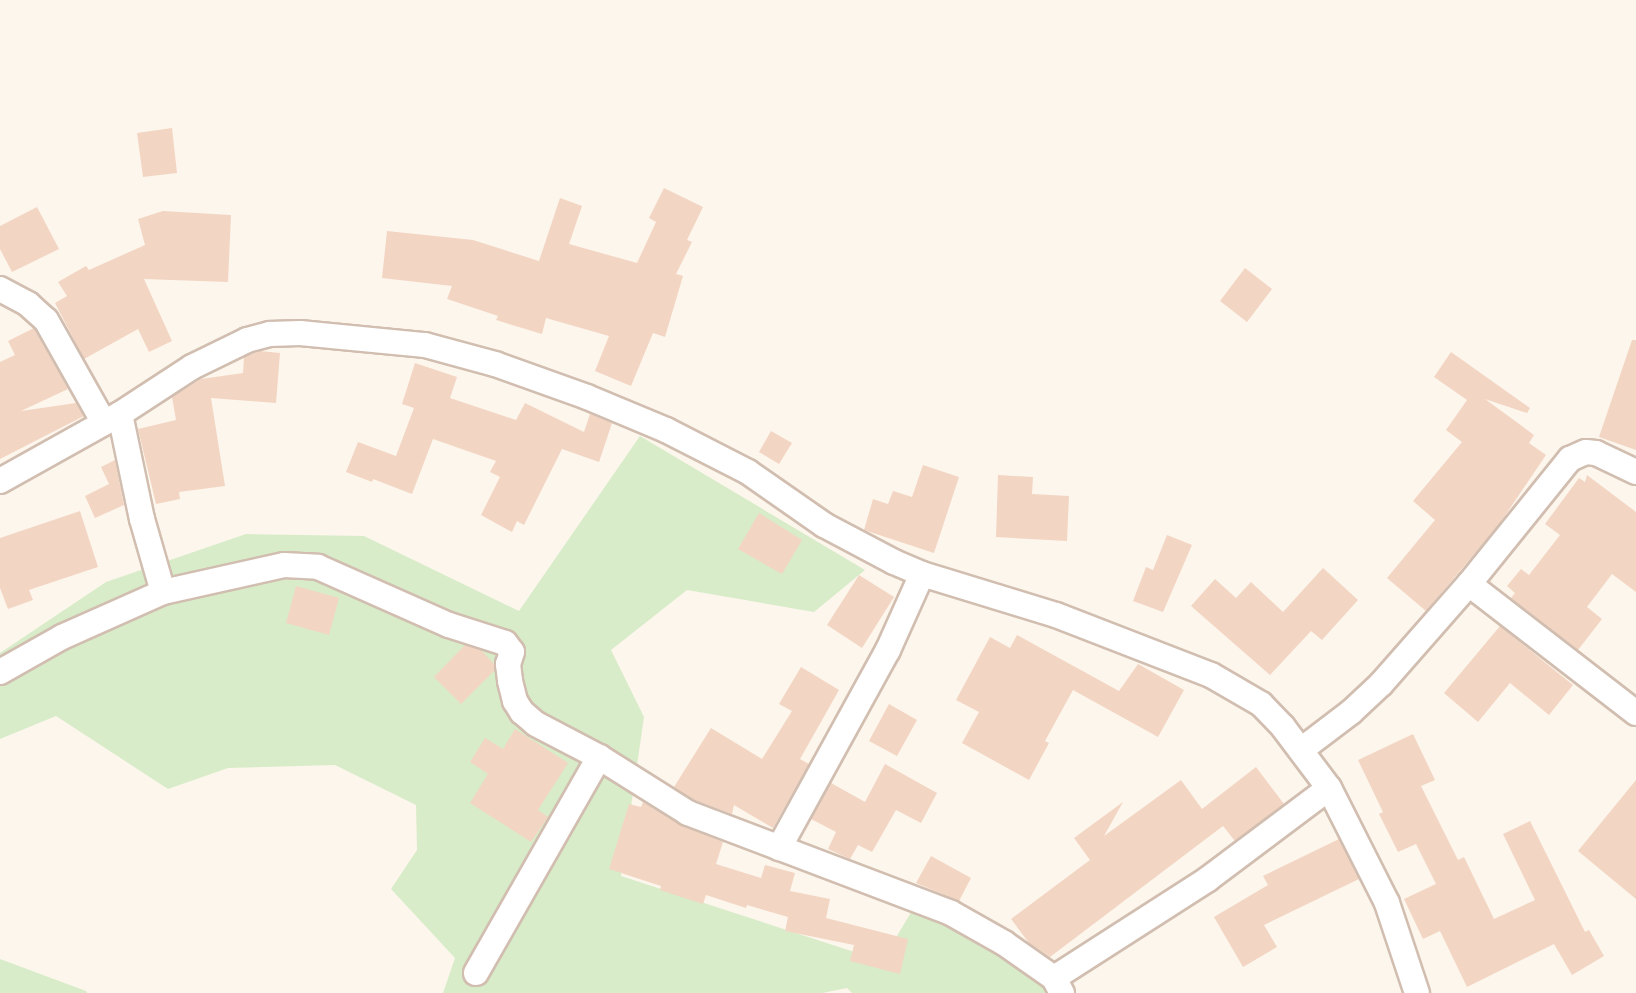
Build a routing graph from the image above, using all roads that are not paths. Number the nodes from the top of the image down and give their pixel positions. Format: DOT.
graph roads {
  1 [pos="0,289"];
  2 [pos="112,419"];
  3 [pos="1636,472"];
  4 [pos="0,481"];
  5 [pos="921,574"];
  6 [pos="1469,584"];
  7 [pos="163,592"];
  8 [pos="0,672"];
  9 [pos="1636,713"];
  10 [pos="1301,750"];
  11 [pos="598,757"];
  12 [pos="1329,788"];
  13 [pos="779,848"];
  14 [pos="476,973"];
  15 [pos="1058,985"];
  16 [pos="1417,993"];
  1 -- 2 [label="street"];
  2 -- 4 [label="street"];
  2 -- 5 [label="street"];
  2 -- 7 [label="street"];
  3 -- 6 [label="street"];
  5 -- 10 [label="street"];
  5 -- 13 [label="street"];
  6 -- 9 [label="street"];
  6 -- 10 [label="street"];
  7 -- 8 [label="street"];
  7 -- 11 [label="street"];
  10 -- 12 [label="street"];
  11 -- 13 [label="street"];
  11 -- 14 [label="street"];
  12 -- 15 [label="street"];
  12 -- 16 [label="street"];
  13 -- 15 [label="street"];
}
